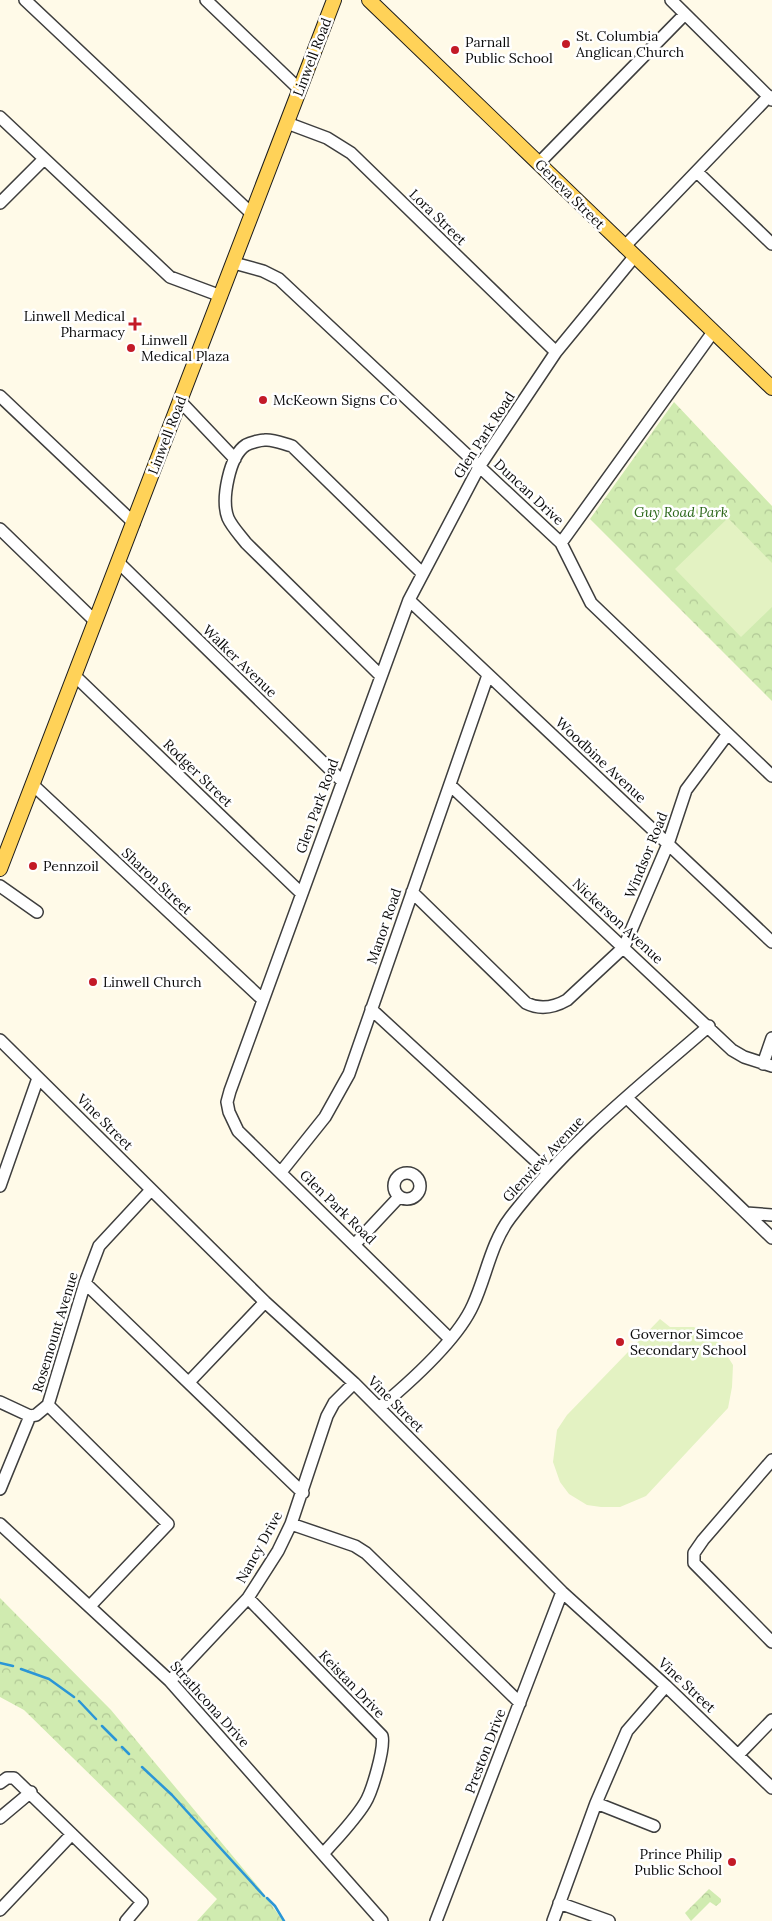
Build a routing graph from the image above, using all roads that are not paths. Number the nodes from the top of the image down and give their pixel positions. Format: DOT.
graph roads {
  1 [pos="25,0"];
  2 [pos="206,0"];
  3 [pos="334,0"];
  4 [pos="369,0"];
  5 [pos="670,0"];
  6 [pos="684,15"];
  7 [pos="299,89"];
  8 [pos="770,98"];
  9 [pos="0,117"];
  10 [pos="287,123"];
  11 [pos="44,159"];
  12 [pos="540,163"];
  13 [pos="697,172"];
  14 [pos="0,203"];
  15 [pos="252,214"];
  16 [pos="772,244"];
  17 [pos="629,252"];
  18 [pos="234,264"];
  19 [pos="221,296"];
  20 [pos="713,332"];
  21 [pos="556,352"];
  22 [pos="772,388"];
  23 [pos="0,396"];
  24 [pos="180,401"];
  25 [pos="235,459"];
  26 [pos="479,467"];
  27 [pos="134,523"];
  28 [pos="0,529"];
  29 [pos="561,543"];
  30 [pos="118,562"];
  31 [pos="422,572"];
  32 [pos="409,600"];
  33 [pos="95,621"];
  34 [pos="488,674"];
  35 [pos="74,675"];
  36 [pos="381,676"];
  37 [pos="727,735"];
  38 [pos="772,776"];
  39 [pos="342,781"];
  40 [pos="32,784"];
  41 [pos="450,786"];
  42 [pos="668,844"];
  43 [pos="1,863"];
  44 [pos="0,886"];
  45 [pos="412,892"];
  46 [pos="301,893"];
  47 [pos="36,912"];
  48 [pos="772,942"];
  49 [pos="624,947"];
  50 [pos="262,999"];
  51 [pos="371,1008"];
  52 [pos="709,1026"];
  53 [pos="772,1038"];
  54 [pos="0,1040"];
  55 [pos="768,1065"];
  56 [pos="38,1078"];
  57 [pos="627,1098"];
  58 [pos="281,1172"];
  59 [pos="548,1172"];
  60 [pos="0,1186"];
  61 [pos="151,1190"];
  62 [pos="399,1197"];
  63 [pos="746,1213"];
  64 [pos="772,1215"];
  65 [pos="772,1238"];
  66 [pos="355,1244"];
  67 [pos="85,1282"];
  68 [pos="265,1302"];
  69 [pos="450,1339"];
  70 [pos="189,1382"];
  71 [pos="354,1383"];
  72 [pos="0,1402"];
  73 [pos="48,1405"];
  74 [pos="379,1408"];
  75 [pos="30,1416"];
  76 [pos="772,1460"];
  77 [pos="0,1489"];
  78 [pos="302,1493"];
  79 [pos="0,1524"];
  80 [pos="291,1524"];
  81 [pos="562,1592"];
  82 [pos="248,1598"];
  83 [pos="90,1606"];
  84 [pos="772,1642"];
  85 [pos="170,1681"];
  86 [pos="666,1686"];
  87 [pos="520,1703"];
  88 [pos="772,1720"];
  89 [pos="738,1754"];
  90 [pos="0,1783"];
  91 [pos="772,1788"];
  92 [pos="31,1792"];
  93 [pos="596,1803"];
  94 [pos="0,1818"];
  95 [pos="654,1826"];
  96 [pos="72,1834"];
  97 [pos="323,1854"];
  98 [pos="559,1904"];
  99 [pos="0,1910"];
  100 [pos="126,1921"];
  101 [pos="382,1921"];
  102 [pos="436,1921"];
  103 [pos="553,1921"];
  104 [pos="609,1921"];
  1 -- 15 [label="street"];
  2 -- 7 [label="street"];
  3 -- 7 [label="main road, Linwell Road"];
  4 -- 12 [label="main road, Geneva Street"];
  5 -- 6 [label="street"];
  6 -- 8 [label="street"];
  6 -- 12 [label="street"];
  7 -- 10 [label="main road, Linwell Road"];
  8 -- 13 [label="street, Glen Park Road"];
  9 -- 11 [label="street"];
  10 -- 15 [label="main road, Linwell Road"];
  10 -- 21 [label="street, Lora Street"];
  11 -- 14 [label="street"];
  11 -- 19 [label="street"];
  12 -- 17 [label="main road, Geneva Street"];
  13 -- 16 [label="street"];
  13 -- 17 [label="street, Glen Park Road"];
  15 -- 18 [label="main road, Linwell Road"];
  17 -- 20 [label="main road, Geneva Street"];
  17 -- 21 [label="street, Glen Park Road"];
  18 -- 19 [label="main road, Linwell Road"];
  18 -- 26 [label="street, Duncan Drive"];
  19 -- 24 [label="main road, Linwell Road"];
  20 -- 22 [label="main road, Geneva Street"];
  20 -- 29 [label="street"];
  21 -- 26 [label="street, Glen Park Road"];
  23 -- 27 [label="street"];
  24 -- 25 [label="street"];
  24 -- 27 [label="main road, Linwell Road"];
  25 -- 31 [label="street"];
  25 -- 36 [label="street"];
  26 -- 29 [label="street, Duncan Drive"];
  26 -- 31 [label="street, Glen Park Road"];
  27 -- 30 [label="main road, Linwell Road"];
  28 -- 33 [label="street"];
  29 -- 37 [label="street, Duncan Drive"];
  30 -- 33 [label="main road, Linwell Road"];
  30 -- 39 [label="street, Walker Avenue"];
  31 -- 32 [label="street, Glen Park Road"];
  32 -- 34 [label="street, Woodbine Avenue"];
  32 -- 36 [label="street, Glen Park Road"];
  33 -- 35 [label="main road, Linwell Road"];
  34 -- 41 [label="street, Manor Road"];
  34 -- 42 [label="street, Woodbine Avenue"];
  35 -- 40 [label="main road, Linwell Road"];
  35 -- 46 [label="street, Rodger Street"];
  36 -- 39 [label="street, Glen Park Road"];
  37 -- 38 [label="street, Duncan Drive"];
  37 -- 42 [label="street, Windsor Road"];
  39 -- 46 [label="street, Glen Park Road"];
  40 -- 43 [label="main road, Linwell Road"];
  40 -- 50 [label="street, Sharon Street"];
  41 -- 45 [label="street, Manor Road"];
  41 -- 49 [label="street, Nickerson Avenue"];
  42 -- 48 [label="street, Woodbine Avenue"];
  42 -- 49 [label="street, Windsor Road"];
  44 -- 47 [label="street"];
  45 -- 49 [label="street, Windsor Road"];
  45 -- 51 [label="street, Manor Road"];
  46 -- 50 [label="street, Glen Park Road"];
  49 -- 52 [label="street, Nickerson Avenue"];
  50 -- 58 [label="street, Glen Park Road"];
  51 -- 58 [label="street, Manor Road"];
  51 -- 59 [label="street"];
  52 -- 55 [label="street, Nickerson Avenue"];
  52 -- 57 [label="street, Glenview Avenue"];
  53 -- 55 [label="street"];
  54 -- 56 [label="street, Vine Street"];
  56 -- 60 [label="street"];
  56 -- 61 [label="street, Vine Street"];
  57 -- 59 [label="street, Glenview Avenue"];
  57 -- 63 [label="street"];
  58 -- 66 [label="street, Glen Park Road"];
  59 -- 69 [label="street, Glenview Avenue"];
  61 -- 67 [label="street, Rosemount Avenue"];
  61 -- 68 [label="street, Vine Street"];
  62 -- 66 [label="street"];
  63 -- 64 [label="street"];
  63 -- 65 [label="street"];
  66 -- 69 [label="street, Glen Park Road"];
  67 -- 70 [label="street"];
  67 -- 73 [label="street, Rosemount Avenue"];
  68 -- 70 [label="street"];
  68 -- 71 [label="street, Vine Street"];
  69 -- 74 [label="street, Glenview Avenue"];
  70 -- 78 [label="street"];
  71 -- 74 [label="street, Vine Street"];
  71 -- 78 [label="street, Nancy Drive"];
  72 -- 75 [label="street"];
  73 -- 75 [label="street, Rosemount Avenue"];
  73 -- 83 [label="street"];
  74 -- 81 [label="street, Vine Street"];
  75 -- 77 [label="street"];
  76 -- 84 [label="street"];
  78 -- 80 [label="street, Nancy Drive"];
  79 -- 83 [label="street, Strathcona Drive"];
  80 -- 82 [label="street, Nancy Drive"];
  80 -- 87 [label="street"];
  81 -- 86 [label="street, Vine Street"];
  81 -- 87 [label="street, Preston Drive"];
  82 -- 85 [label="street, Nancy Drive"];
  82 -- 97 [label="street, Keistan Drive"];
  83 -- 85 [label="street, Strathcona Drive"];
  85 -- 97 [label="street, Strathcona Drive"];
  86 -- 89 [label="street, Vine Street"];
  86 -- 93 [label="street"];
  87 -- 102 [label="street, Preston Drive"];
  88 -- 89 [label="street"];
  89 -- 91 [label="street, Vine Street"];
  90 -- 92 [label="street"];
  92 -- 94 [label="street"];
  92 -- 96 [label="street"];
  93 -- 95 [label="street"];
  93 -- 98 [label="street"];
  96 -- 99 [label="street"];
  96 -- 100 [label="street"];
  97 -- 101 [label="street, Strathcona Drive"];
  98 -- 103 [label="street"];
  98 -- 104 [label="street"];
}
